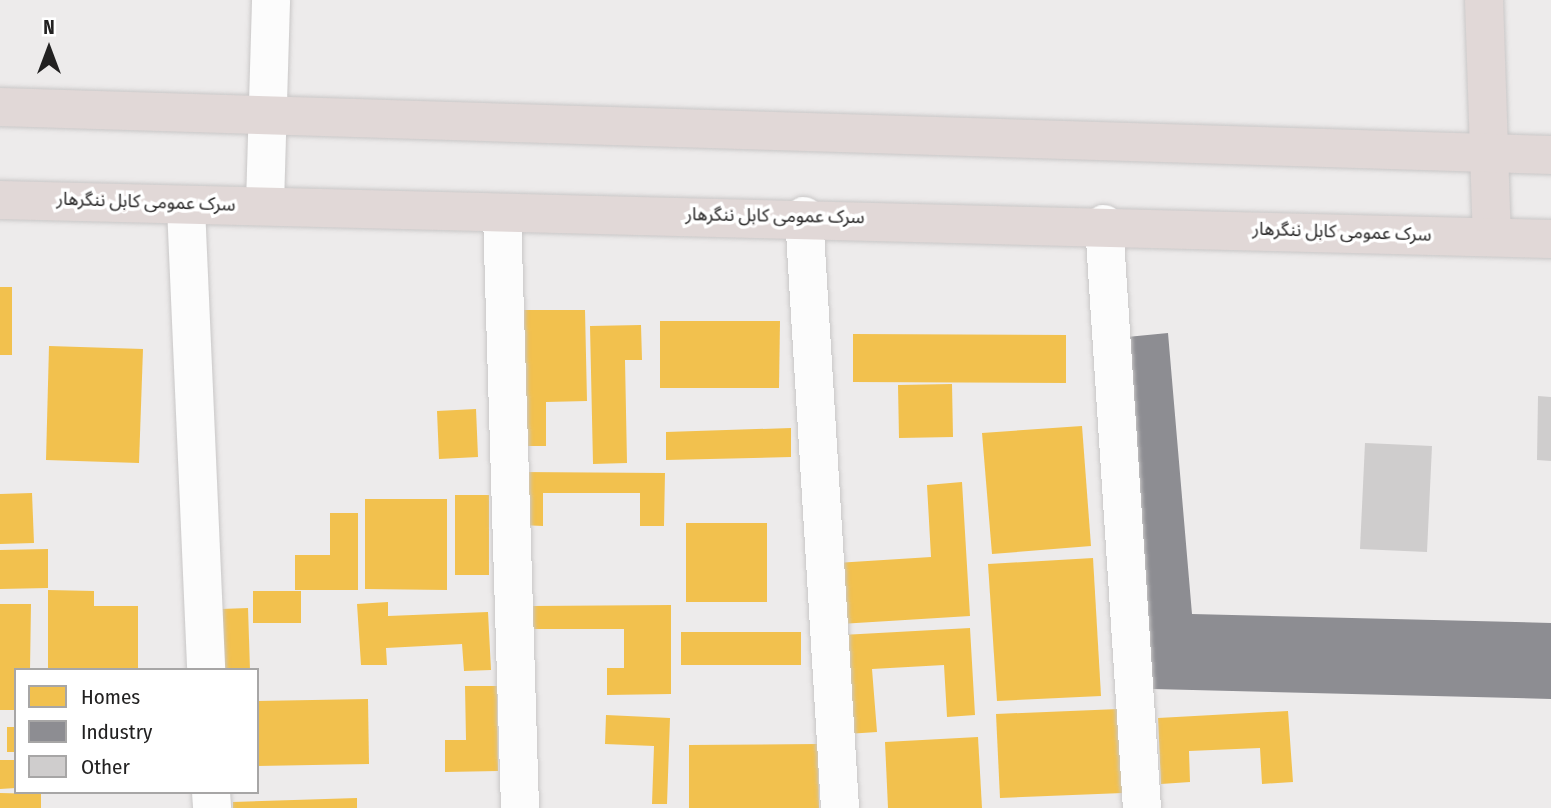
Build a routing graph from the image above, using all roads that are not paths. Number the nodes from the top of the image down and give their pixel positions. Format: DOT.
graph roads {
  1 [pos="271,0"];
  2 [pos="1484,0"];
  3 [pos="0,107"];
  4 [pos="268,116"];
  5 [pos="1492,152"];
  6 [pos="1551,155"];
  7 [pos="0,200"];
  8 [pos="265,204"];
  9 [pos="186,207"];
  10 [pos="502,215"];
  11 [pos="804,216"];
  12 [pos="1104,224"];
  13 [pos="1492,237"];
  14 [pos="1551,239"];
  15 [pos="206,668"];
  16 [pos="520,808"];
  17 [pos="840,808"];
  18 [pos="1142,808"];
  1 -- 4 [label="street"];
  2 -- 5 [label="highway"];
  3 -- 4 [label="highway"];
  4 -- 5 [label="highway"];
  4 -- 8 [label="street"];
  5 -- 6 [label="highway"];
  5 -- 13 [label="highway"];
  7 -- 9 [label="highway, سرک عمومی کابل ننگرهار"];
  8 -- 9 [label="highway, سرک عمومی کابل ننگرهار"];
  8 -- 10 [label="highway, سرک عمومی کابل ننگرهار"];
  9 -- 15 [label="street"];
  10 -- 11 [label="highway, سرک عمومی کابل ننگرهار"];
  10 -- 16 [label="street"];
  11 -- 12 [label="highway, سرک عمومی کابل ننگرهار"];
  11 -- 17 [label="street"];
  12 -- 13 [label="highway, سرک عمومی کابل ننگرهار"];
  12 -- 18 [label="street"];
  13 -- 14 [label="highway, سرک عمومی کابل ننگرهار"];
}
